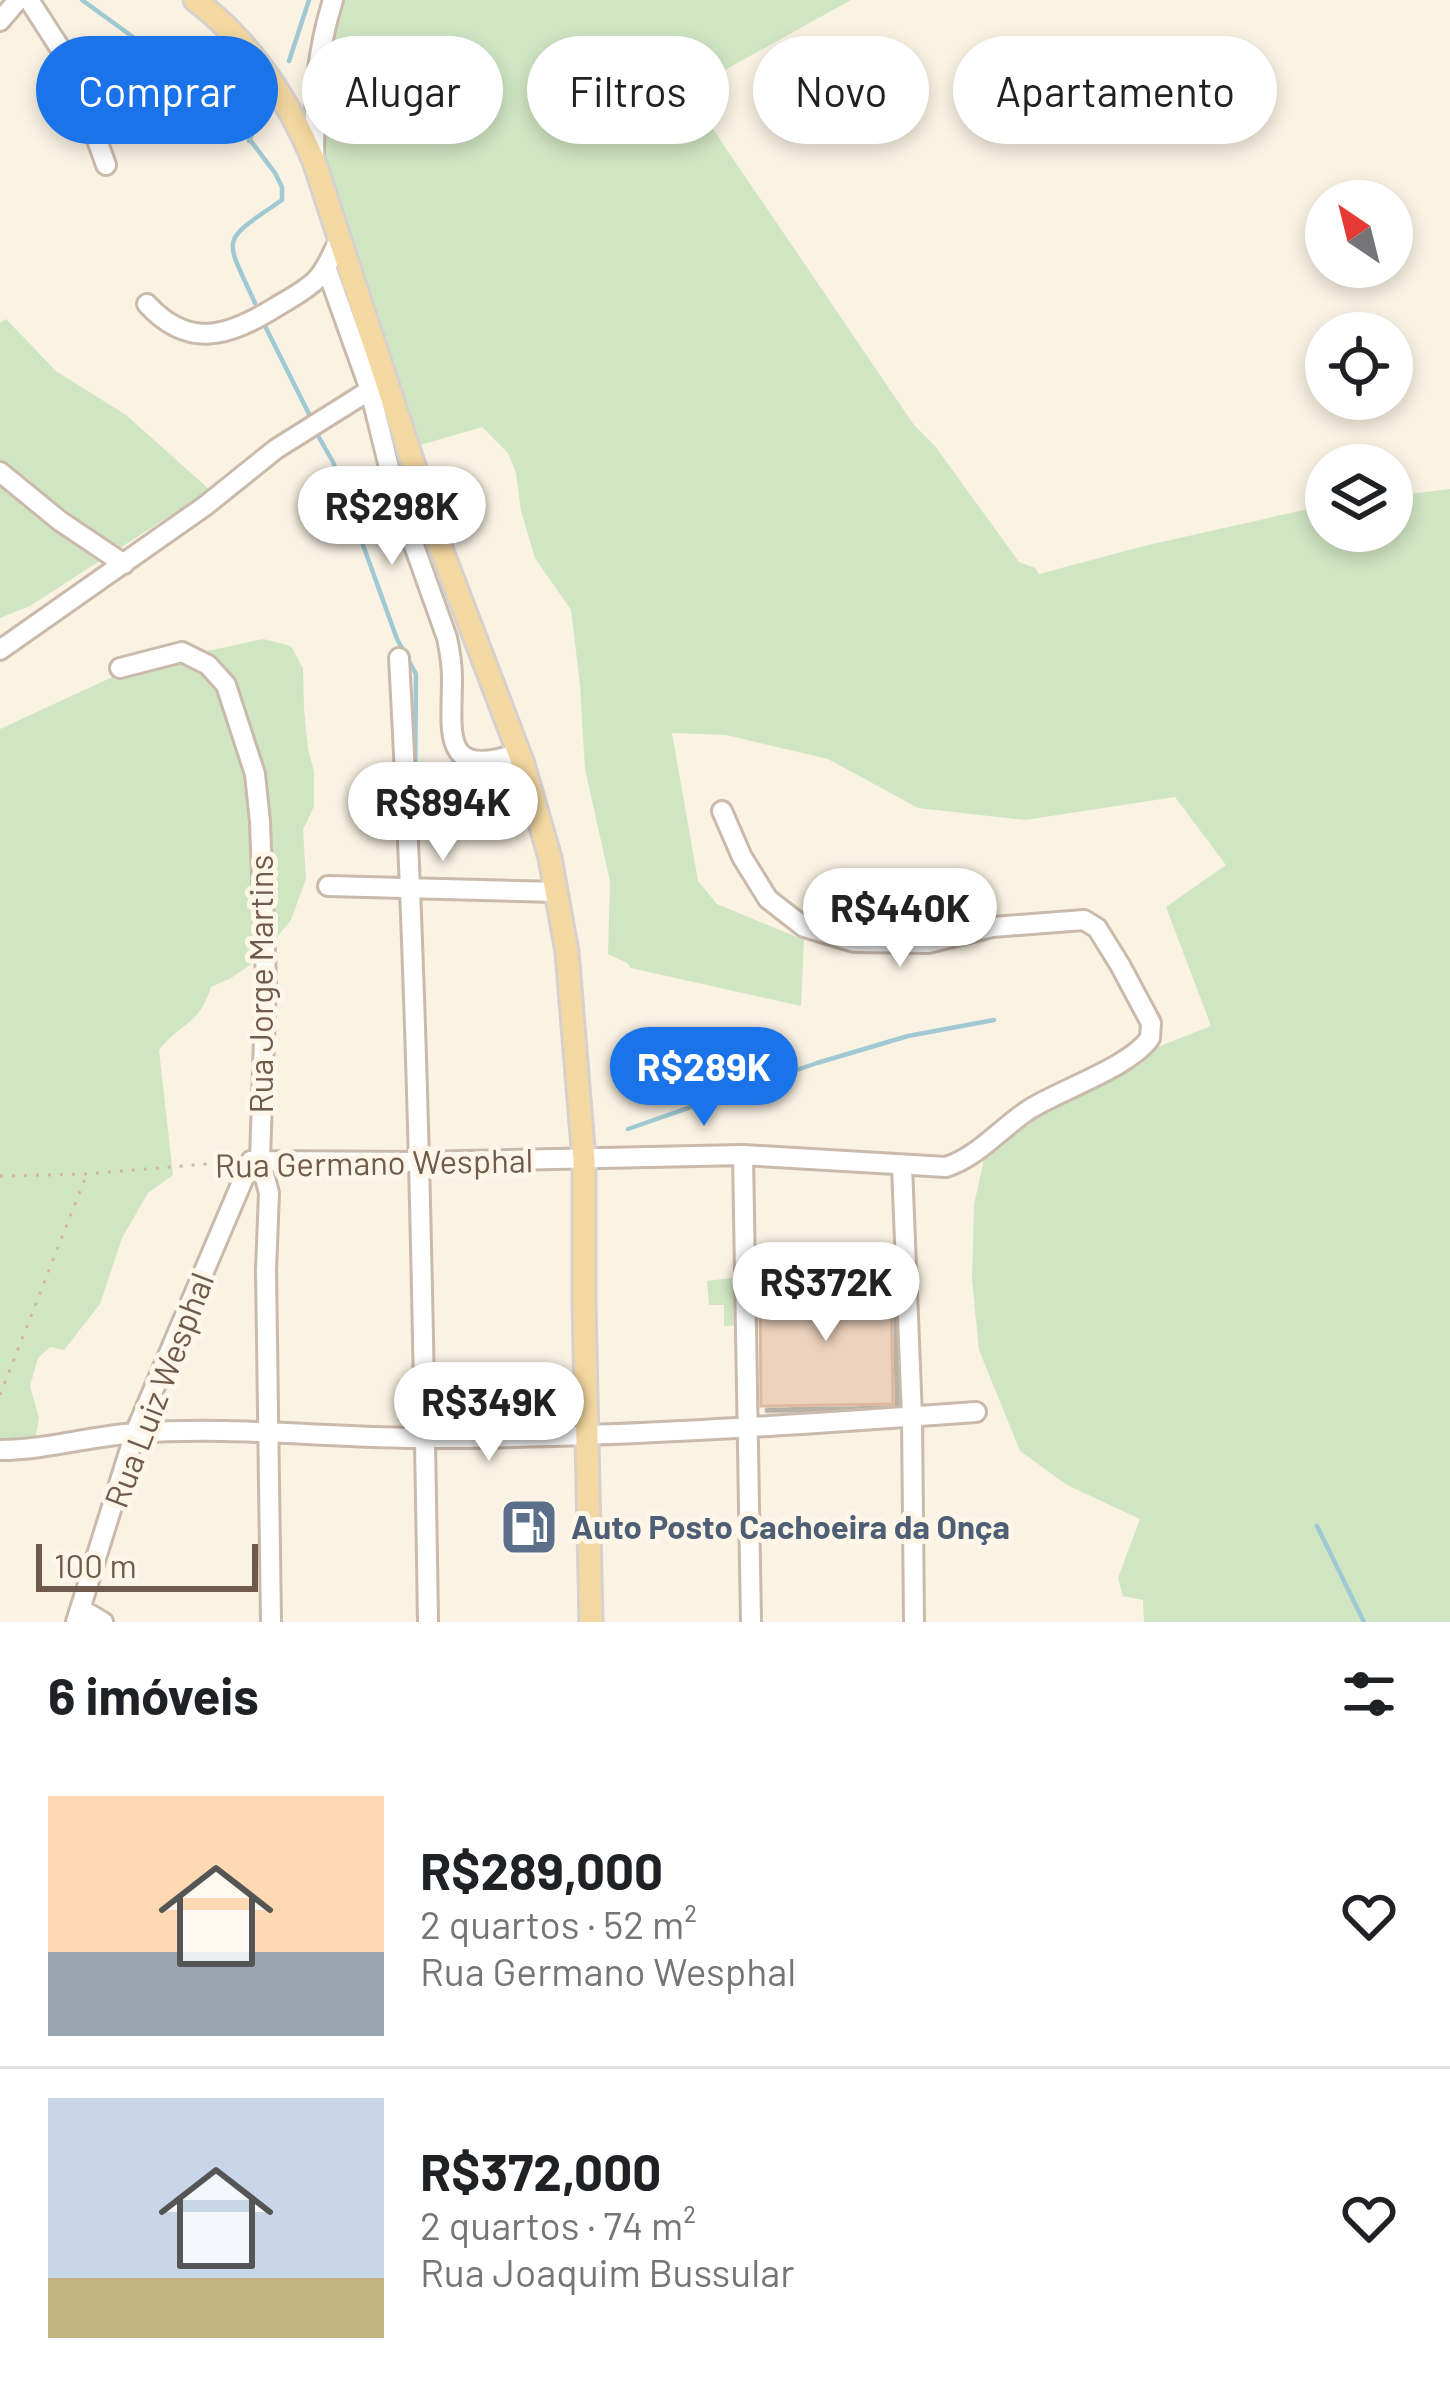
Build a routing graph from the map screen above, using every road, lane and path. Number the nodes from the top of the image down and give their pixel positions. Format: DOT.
graph roads {
  1 [pos="18,0"];
  2 [pos="29,0"];
  3 [pos="195,0"];
  4 [pos="333,0"];
  5 [pos="0,21"];
  6 [pos="314,161"];
  7 [pos="106,165"];
  8 [pos="340,238"];
  9 [pos="326,267"];
  10 [pos="147,304"];
  11 [pos="370,390"];
  12 [pos="0,472"];
  13 [pos="124,564"];
  14 [pos="0,650"];
  15 [pos="399,658"];
  16 [pos="120,668"];
  17 [pos="519,753"];
  18 [pos="722,811"];
  19 [pos="328,886"];
  20 [pos="412,890"];
  21 [pos="557,892"];
  22 [pos="743,1155"];
  23 [pos="255,1160"];
  24 [pos="584,1160"];
  25 [pos="421,1162"];
  26 [pos="902,1166"];
  27 [pos="86,1174"];
  28 [pos="0,1176"];
  29 [pos="0,1395"];
  30 [pos="976,1412"];
  31 [pos="912,1417"];
  32 [pos="748,1426"];
  33 [pos="268,1432"];
  34 [pos="135,1433"];
  35 [pos="586,1435"];
  36 [pos="425,1438"];
  37 [pos="0,1450"];
  38 [pos="78,1616"];
  39 [pos="103,1622"];
  40 [pos="271,1622"];
  41 [pos="428,1622"];
  42 [pos="591,1622"];
  43 [pos="751,1622"];
  44 [pos="914,1622"];
  1 -- 5 [label="street"];
  2 -- 7 [label="street"];
  3 -- 6 [label="main road"];
  4 -- 6 [label="street"];
  6 -- 8 [label="main road"];
  8 -- 9 [label="street"];
  8 -- 17 [label="main road"];
  9 -- 10 [label="street"];
  9 -- 11 [label="street"];
  11 -- 13 [label="street"];
  11 -- 17 [label="street"];
  12 -- 13 [label="street"];
  13 -- 14 [label="street"];
  15 -- 20 [label="street"];
  16 -- 23 [label="street, Rua Jorge Martins"];
  17 -- 21 [label="main road"];
  18 -- 26 [label="street, Rua Germano Wesphal"];
  19 -- 20 [label="street"];
  20 -- 21 [label="street"];
  20 -- 25 [label="street"];
  21 -- 24 [label="main road"];
  22 -- 24 [label="street, Rua Germano Wesphal"];
  22 -- 26 [label="street, Rua Germano Wesphal"];
  22 -- 32 [label="street"];
  23 -- 25 [label="street, Rua Germano Wesphal"];
  23 -- 27 [label="path, Rua Germano Wesphal"];
  23 -- 33 [label="street, Rua Jorge Martins"];
  23 -- 34 [label="street, Rua Luiz Wesphal"];
  24 -- 25 [label="street, Rua Germano Wesphal"];
  24 -- 35 [label="main road"];
  25 -- 36 [label="street"];
  26 -- 31 [label="street"];
  27 -- 28 [label="path, Rua Germano Wesphal"];
  27 -- 29 [label="path"];
  30 -- 31 [label="street"];
  31 -- 32 [label="street"];
  31 -- 44 [label="street"];
  32 -- 35 [label="street"];
  32 -- 43 [label="street"];
  33 -- 34 [label="street"];
  33 -- 36 [label="street"];
  33 -- 40 [label="street, Rua Jorge Martins"];
  34 -- 37 [label="street"];
  34 -- 38 [label="street, Rua Luiz Wesphal"];
  35 -- 36 [label="street"];
  35 -- 42 [label="main road"];
  36 -- 41 [label="street"];
  38 -- 39 [label="street"];
}
